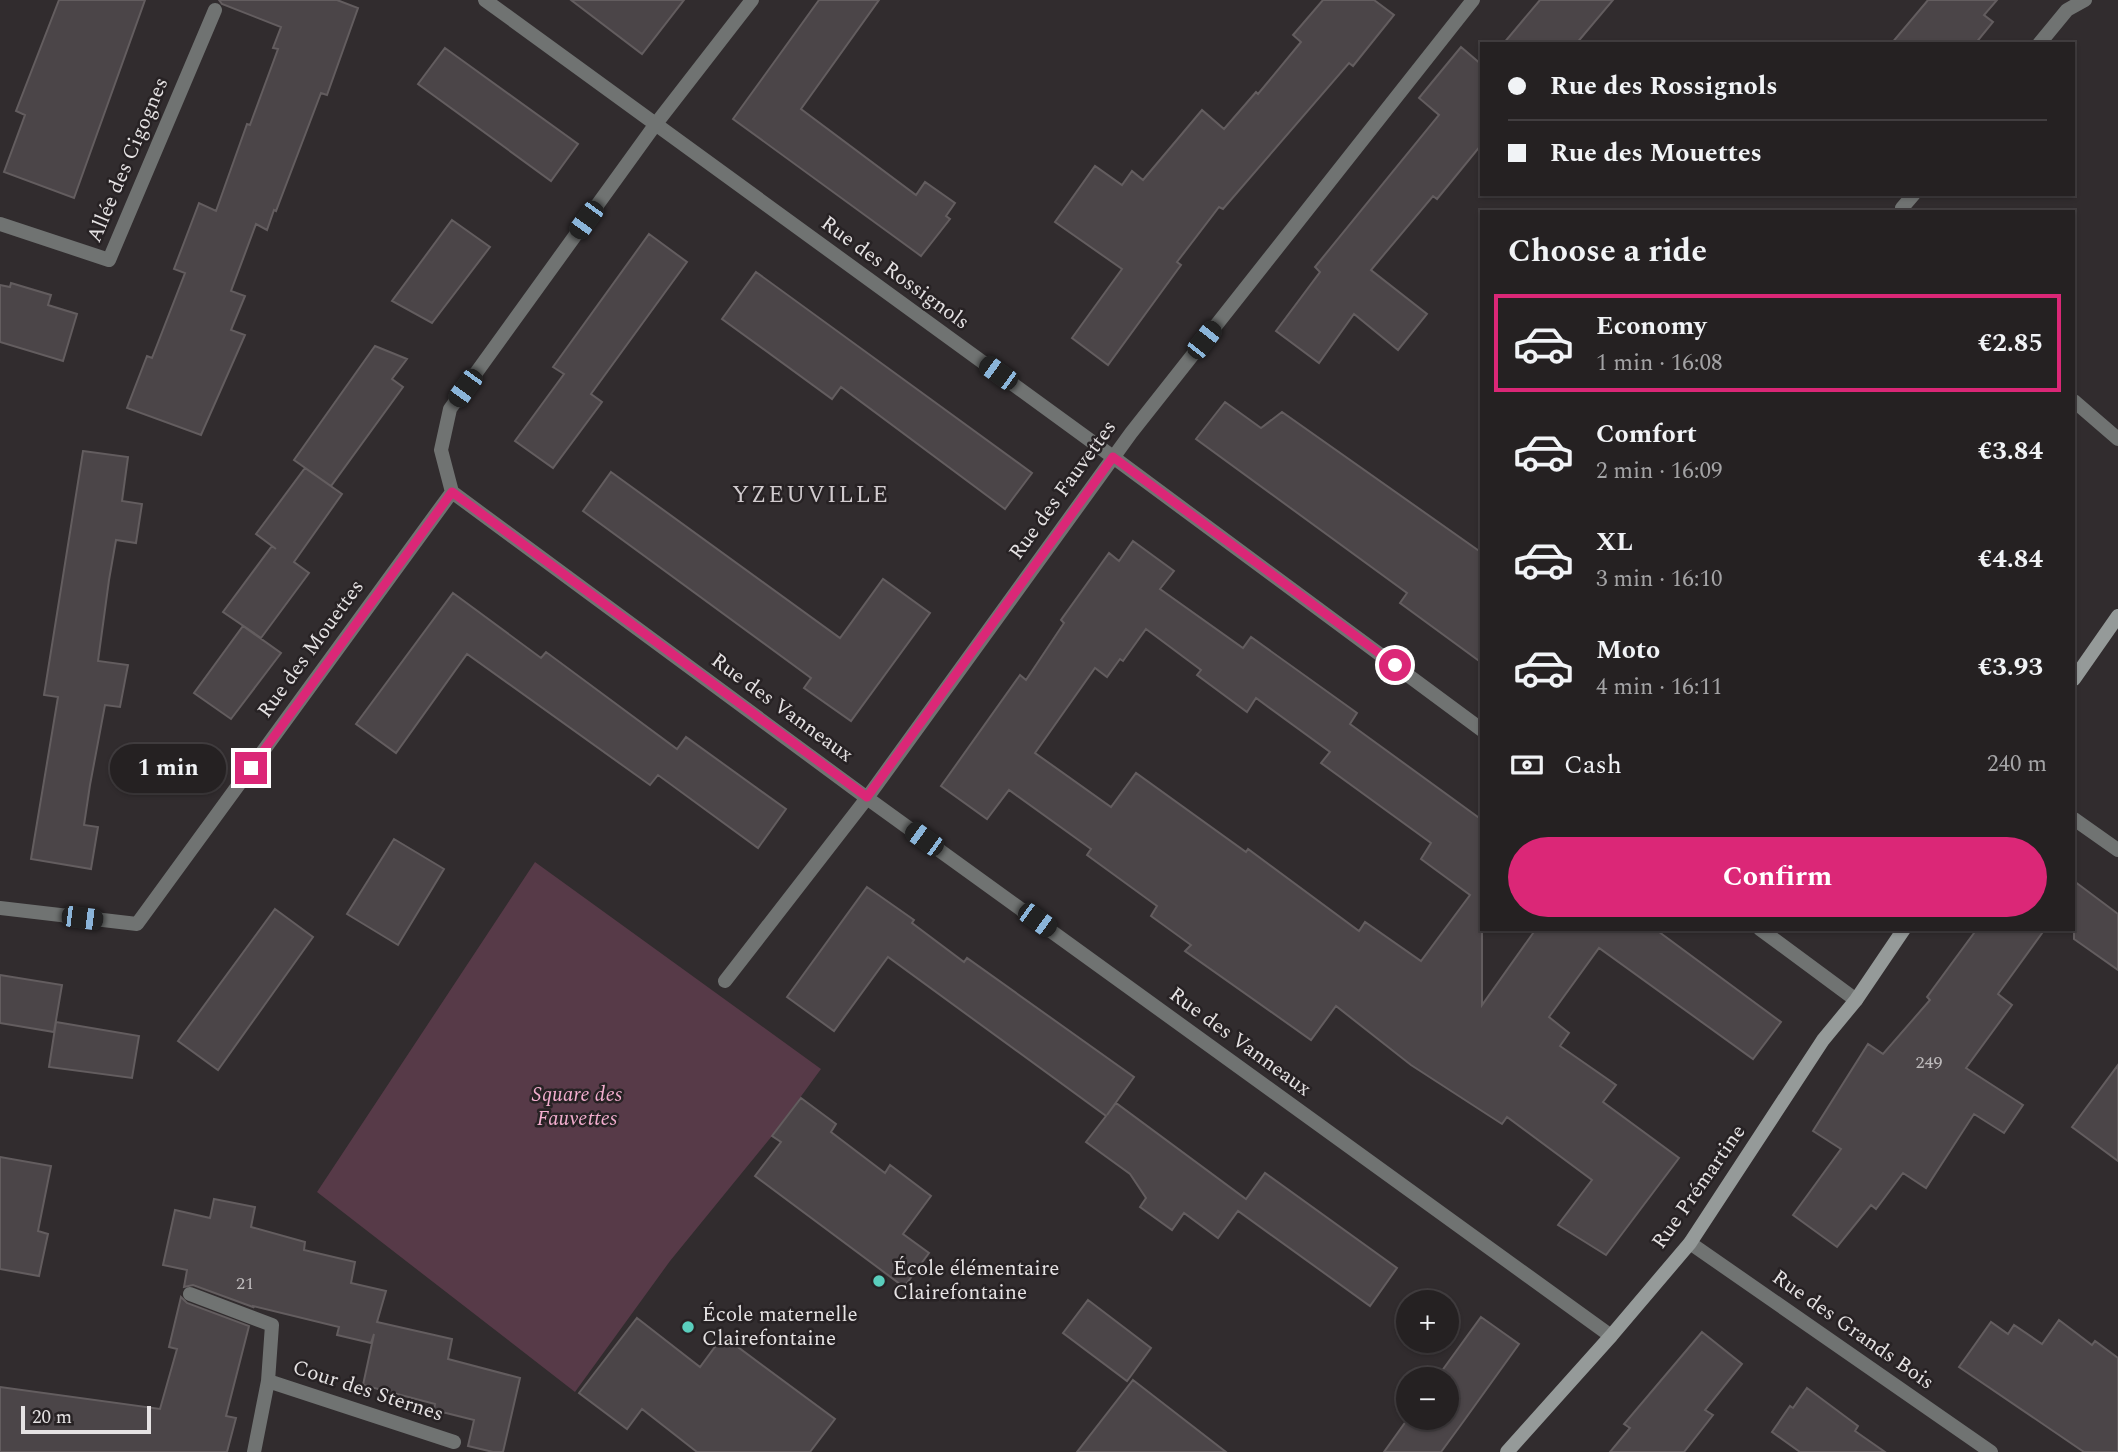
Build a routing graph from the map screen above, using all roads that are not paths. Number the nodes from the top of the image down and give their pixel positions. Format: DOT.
graph roads {
  1 [pos="485,0"];
  2 [pos="752,0"];
  3 [pos="1473,0"];
  4 [pos="2085,0"];
  5 [pos="215,10"];
  6 [pos="2041,42"];
  7 [pos="655,125"];
  8 [pos="1912,196"];
  9 [pos="1902,210"];
  10 [pos="0,223"];
  11 [pos="2075,402"];
  12 [pos="2118,439"];
  13 [pos="1113,457"];
  14 [pos="452,492"];
  15 [pos="2118,616"];
  16 [pos="2075,678"];
  17 [pos="1480,729"];
  18 [pos="867,797"];
  19 [pos="2075,820"];
  20 [pos="2118,850"];
  21 [pos="0,908"];
  22 [pos="1763,931"];
  23 [pos="1903,931"];
  24 [pos="725,981"];
  25 [pos="1856,1000"];
  26 [pos="1690,1242"];
  27 [pos="190,1294"];
  28 [pos="1611,1336"];
  29 [pos="268,1381"];
  30 [pos="454,1442"];
  31 [pos="254,1452"];
  32 [pos="1507,1452"];
  33 [pos="1990,1452"];
  1 -- 7 [label="street, Rue des Rossignols"];
  2 -- 7 [label="street"];
  3 -- 13 [label="street, Rue des Fauvettes"];
  4 -- 6 [label="street"];
  5 -- 10 [label="street, Allée des Cigognes"];
  7 -- 13 [label="street, Rue des Rossignols"];
  7 -- 14 [label="street"];
  8 -- 9 [label="street"];
  11 -- 12 [label="street"];
  13 -- 17 [label="street, Rue des Rossignols"];
  13 -- 18 [label="street, Rue des Fauvettes"];
  14 -- 18 [label="street, Rue des Vanneaux"];
  14 -- 21 [label="street, Rue des Mouettes"];
  15 -- 16 [label="street"];
  18 -- 24 [label="street, Rue des Fauvettes"];
  18 -- 28 [label="street, Rue des Vanneaux"];
  19 -- 20 [label="street"];
  22 -- 25 [label="street"];
  23 -- 25 [label="street, Rue Prémartine"];
  25 -- 26 [label="street, Rue Prémartine"];
  26 -- 28 [label="street, Rue Prémartine"];
  26 -- 33 [label="street, Rue des Grands Bois"];
  27 -- 29 [label="street, Cour des Sternes"];
  28 -- 32 [label="street, Rue Prémartine"];
  29 -- 30 [label="street, Cour des Sternes"];
  29 -- 31 [label="street, Cour des Sternes"];
}
